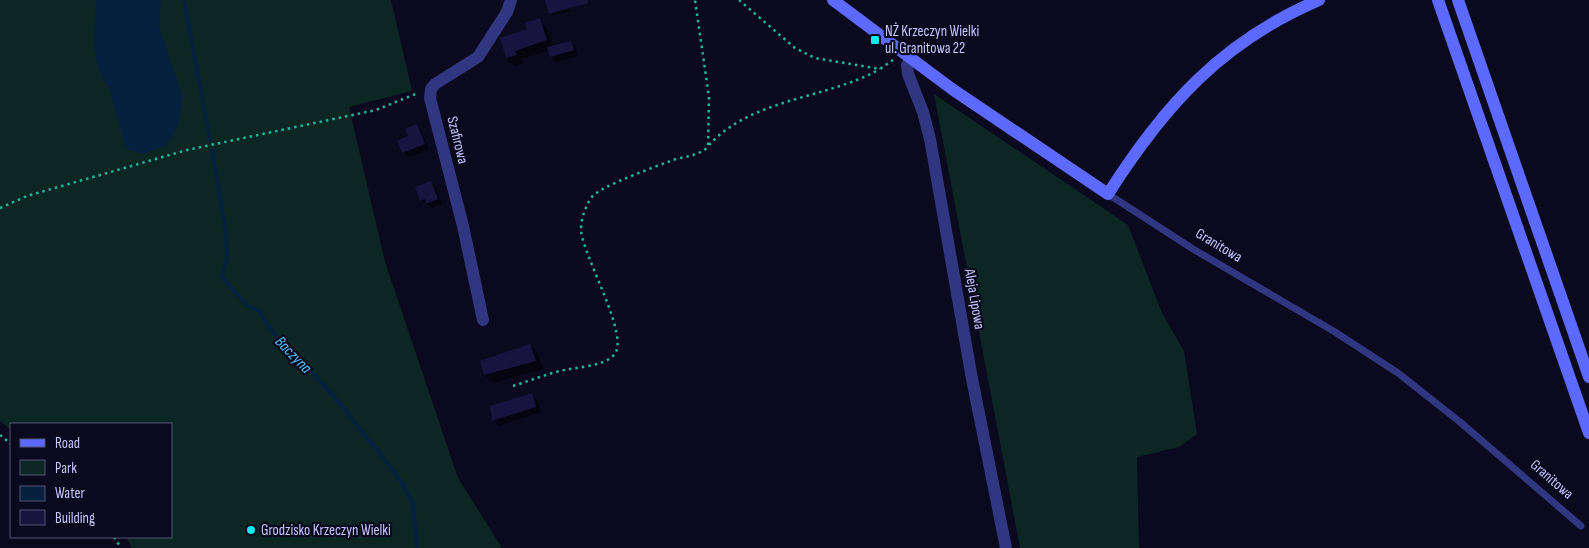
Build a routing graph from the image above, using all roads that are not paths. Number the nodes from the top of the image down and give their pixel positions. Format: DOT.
graph roads {
  1 [pos="511,0"];
  2 [pos="834,0"];
  3 [pos="1319,0"];
  4 [pos="1438,0"];
  5 [pos="1458,0"];
  6 [pos="907,56"];
  7 [pos="1108,194"];
  8 [pos="483,320"];
  9 [pos="1589,377"];
  10 [pos="1589,433"];
  11 [pos="1581,526"];
  12 [pos="1006,548"];
  1 -- 8 [label="street, Szafirowa"];
  2 -- 6 [label="main road, Granitowa"];
  3 -- 7 [label="main road"];
  4 -- 10 [label="main road"];
  5 -- 9 [label="main road"];
  6 -- 7 [label="main road, Granitowa"];
  6 -- 12 [label="street, Aleja Lipowa"];
  7 -- 11 [label="lane, Granitowa"];
}
